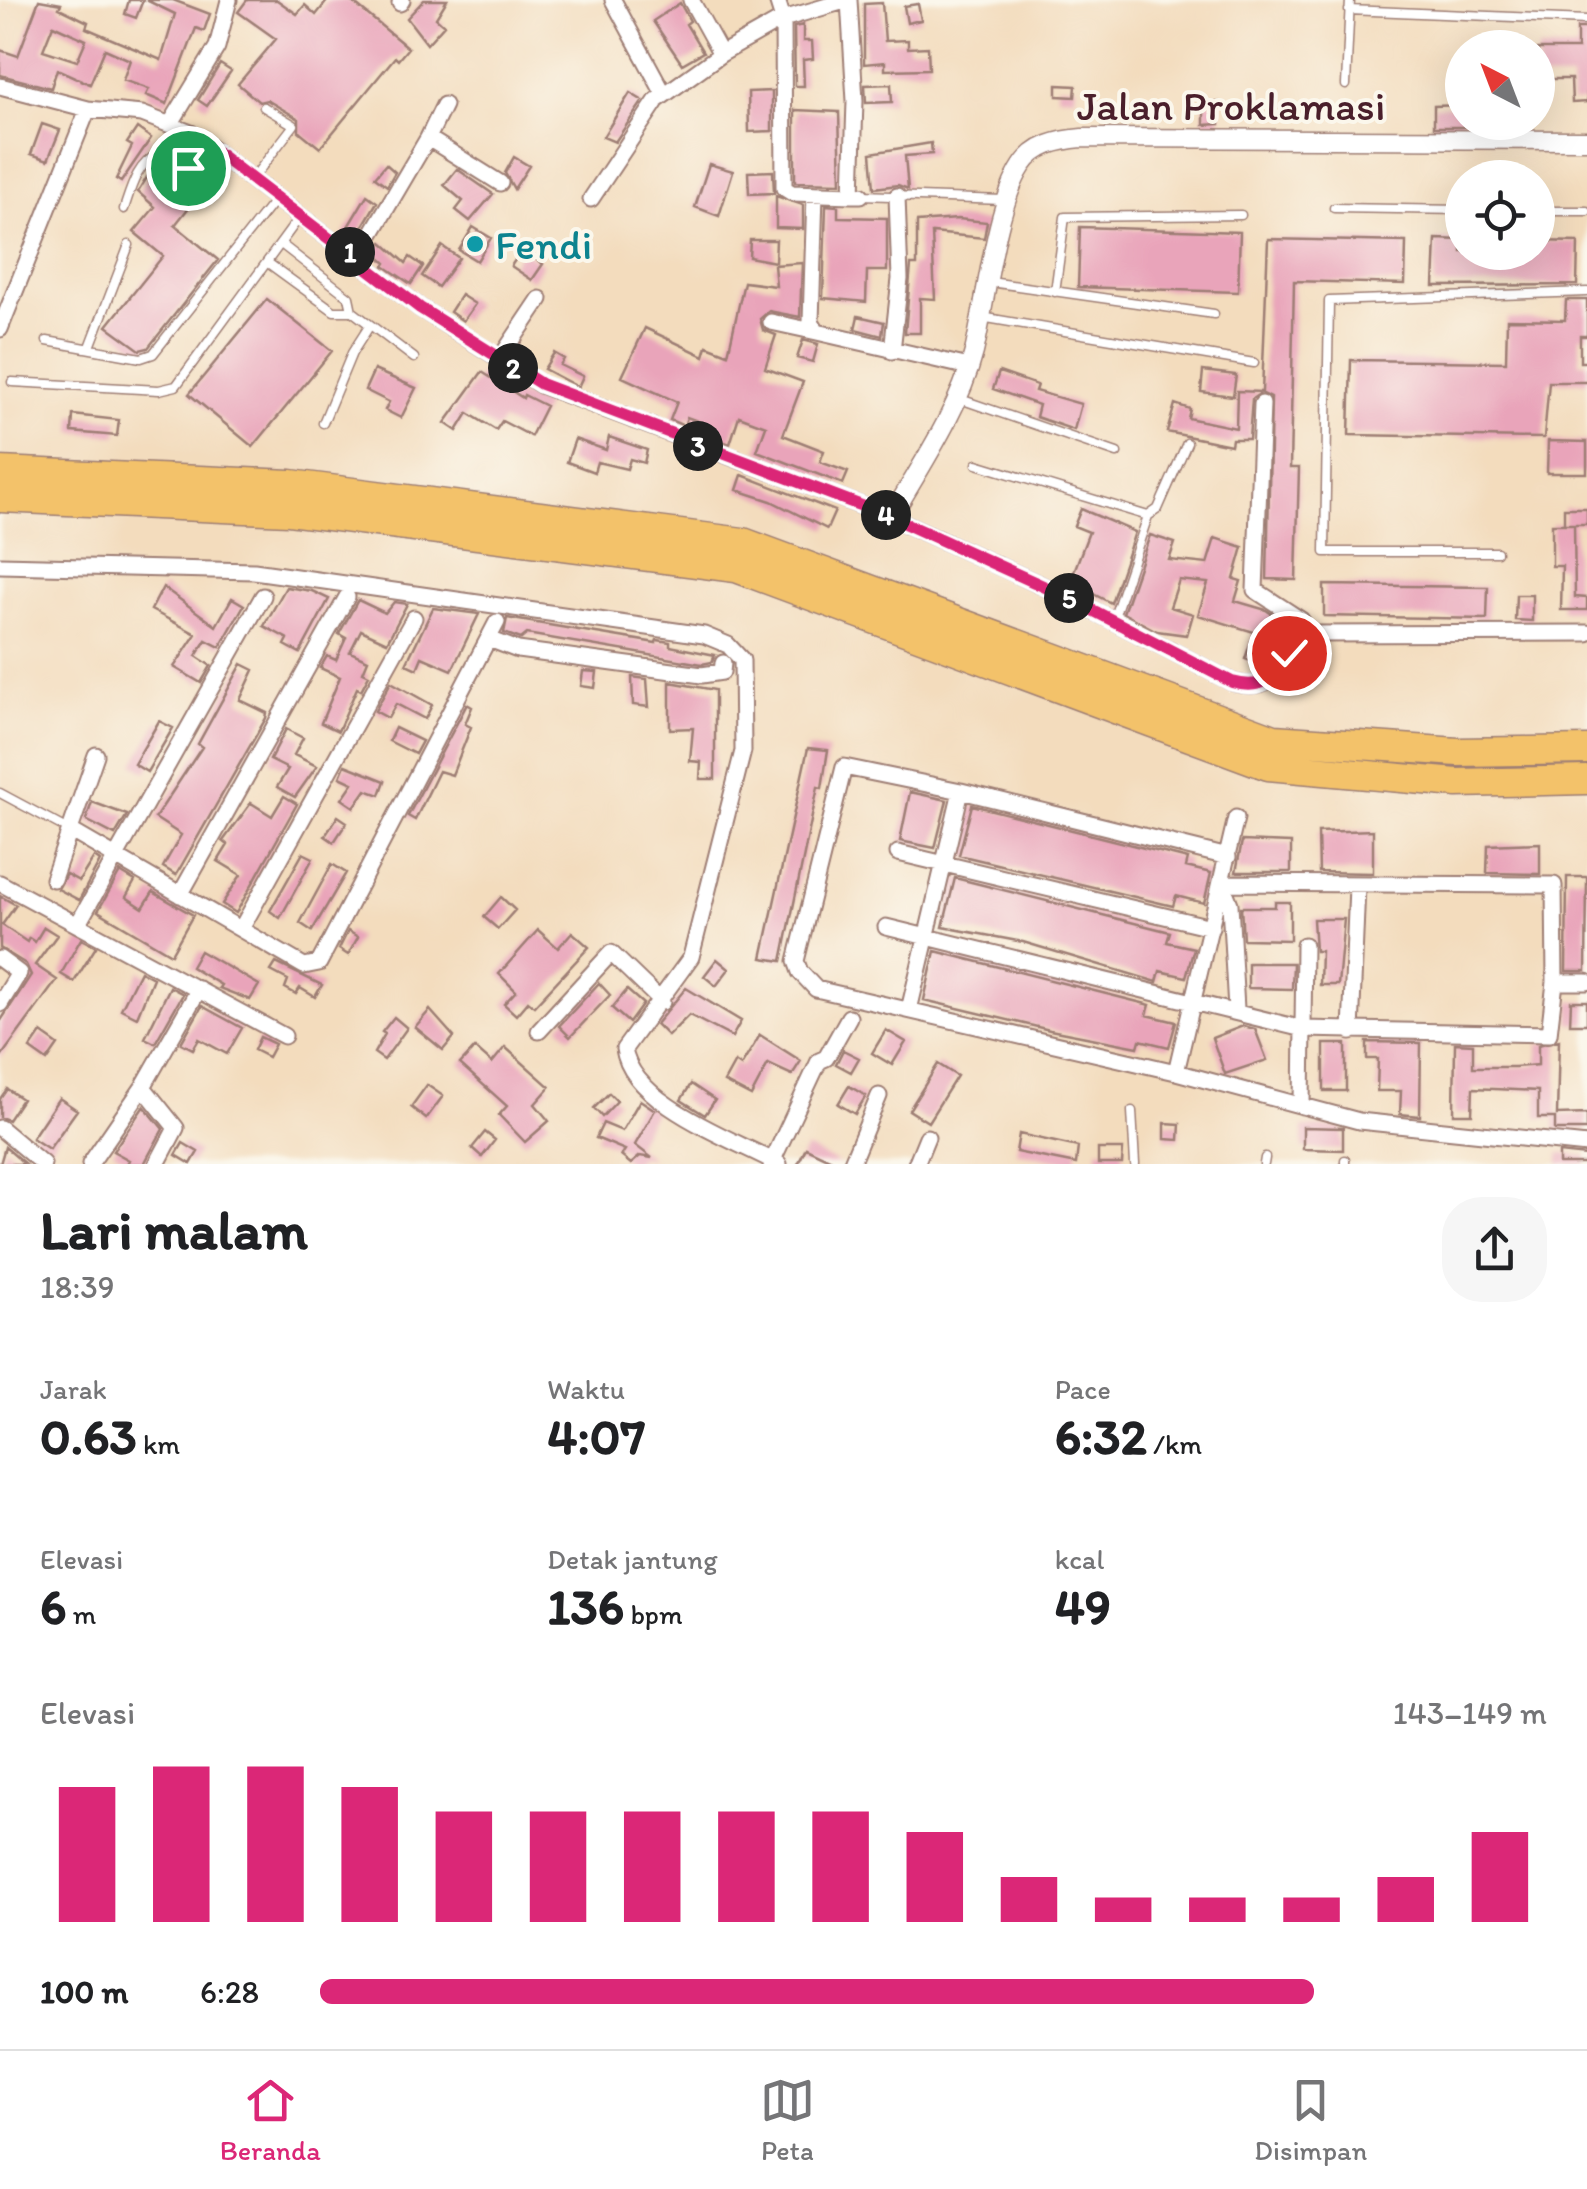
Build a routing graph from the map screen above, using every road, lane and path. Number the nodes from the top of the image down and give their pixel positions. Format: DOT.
graph roads {
  1 [pos="229,0"];
  2 [pos="613,0"];
  3 [pos="691,0"];
  4 [pos="776,0"];
  5 [pos="849,0"];
  6 [pos="1350,5"];
  7 [pos="783,19"];
  8 [pos="1587,20"];
  9 [pos="721,54"];
  10 [pos="1346,85"];
  11 [pos="0,86"];
  12 [pos="664,94"];
  13 [pos="444,104"];
  14 [pos="264,107"];
  15 [pos="88,109"];
  16 [pos="171,123"];
  17 [pos="428,138"];
  18 [pos="1587,140"];
  19 [pos="216,152"];
  20 [pos="254,177"];
  21 [pos="500,183"];
  22 [pos="815,194"];
  23 [pos="856,195"];
  24 [pos="897,196"];
  25 [pos="278,197"];
  26 [pos="591,199"];
  27 [pos="1008,200"];
  28 [pos="1334,208"];
  29 [pos="124,209"];
  30 [pos="1445,210"];
  31 [pos="1555,211"];
  32 [pos="1587,212"];
  33 [pos="302,214"];
  34 [pos="1241,215"];
  35 [pos="129,244"];
  36 [pos="281,244"];
  37 [pos="358,258"];
  38 [pos="268,263"];
  39 [pos="990,282"];
  40 [pos="1055,292"];
  41 [pos="1587,292"];
  42 [pos="540,299"];
  43 [pos="352,311"];
  44 [pos="1214,314"];
  45 [pos="982,317"];
  46 [pos="770,322"];
  47 [pos="370,325"];
  48 [pos="0,329"];
  49 [pos="817,332"];
  50 [pos="47,340"];
  51 [pos="90,348"];
  52 [pos="892,351"];
  53 [pos="414,358"];
  54 [pos="499,360"];
  55 [pos="1254,363"];
  56 [pos="969,367"];
  57 [pos="12,382"];
  58 [pos="956,398"];
  59 [pos="1262,404"];
  60 [pos="323,423"];
  61 [pos="1187,444"];
  62 [pos="1117,453"];
  63 [pos="978,464"];
  64 [pos="0,470"];
  65 [pos="0,498"];
  66 [pos="1148,516"];
  67 [pos="891,517"];
  68 [pos="1496,552"];
  69 [pos="0,565"];
  70 [pos="263,596"];
  71 [pos="347,598"];
  72 [pos="414,618"];
  73 [pos="1113,620"];
  74 [pos="498,622"];
  75 [pos="1587,633"];
  76 [pos="1311,634"];
  77 [pos="489,639"];
  78 [pos="723,662"];
  79 [pos="1587,742"];
  80 [pos="1587,750"];
  81 [pos="1458,752"];
  82 [pos="96,755"];
  83 [pos="1587,780"];
  84 [pos="1498,784"];
  85 [pos="961,790"];
  86 [pos="1587,791"];
  87 [pos="0,794"];
  88 [pos="1236,818"];
  89 [pos="71,832"];
  90 [pos="898,853"];
  91 [pos="116,858"];
  92 [pos="1228,858"];
  93 [pos="944,864"];
  94 [pos="53,879"];
  95 [pos="0,883"];
  96 [pos="1222,883"];
  97 [pos="1357,886"];
  98 [pos="180,894"];
  99 [pos="79,922"];
  100 [pos="886,927"];
  101 [pos="1211,928"];
  102 [pos="241,929"];
  103 [pos="926,936"];
  104 [pos="1304,945"];
  105 [pos="0,958"];
  106 [pos="1555,982"];
  107 [pos="1587,982"];
  108 [pos="199,988"];
  109 [pos="1192,999"];
  110 [pos="662,1002"];
  111 [pos="0,1004"];
  112 [pos="908,1010"];
  113 [pos="1236,1010"];
  114 [pos="848,1016"];
  115 [pos="1303,1029"];
  116 [pos="539,1030"];
  117 [pos="1350,1032"];
  118 [pos="284,1036"];
  119 [pos="1176,1072"];
  120 [pos="143,1087"];
  121 [pos="879,1096"];
  122 [pos="1302,1106"];
  123 [pos="1132,1111"];
  124 [pos="0,1128"];
  125 [pos="927,1137"];
  126 [pos="1587,1144"];
  127 [pos="774,1163"];
  128 [pos="43,1164"];
  129 [pos="90,1164"];
  130 [pos="157,1164"];
  131 [pos="851,1164"];
  132 [pos="916,1164"];
  133 [pos="1135,1164"];
  1 -- 16 [label="street"];
  2 -- 12 [label="street"];
  3 -- 9 [label="street"];
  4 -- 7 [label="street"];
  5 -- 7 [label="street"];
  5 -- 23 [label="street"];
  6 -- 8 [label="lane"];
  6 -- 10 [label="lane"];
  7 -- 9 [label="street"];
  7 -- 22 [label="street"];
  9 -- 12 [label="street"];
  11 -- 15 [label="street"];
  12 -- 26 [label="street"];
  13 -- 17 [label="street"];
  14 -- 20 [label="lane"];
  15 -- 16 [label="street"];
  15 -- 48 [label="street"];
  16 -- 19 [label="street"];
  17 -- 21 [label="street"];
  17 -- 37 [label="street"];
  18 -- 27 [label="street, Jalan Proklamasi"];
  19 -- 20 [label="street"];
  19 -- 29 [label="lane"];
  20 -- 25 [label="street"];
  22 -- 23 [label="street"];
  22 -- 49 [label="street"];
  23 -- 24 [label="lane"];
  24 -- 27 [label="lane"];
  24 -- 52 [label="street"];
  25 -- 33 [label="street"];
  25 -- 51 [label="lane"];
  27 -- 39 [label="street, Jalan Proklamasi"];
  28 -- 30 [label="lane"];
  31 -- 32 [label="lane"];
  33 -- 36 [label="lane"];
  33 -- 37 [label="street"];
  34 -- 40 [label="lane"];
  35 -- 51 [label="lane"];
  36 -- 38 [label="lane"];
  36 -- 43 [label="lane"];
  37 -- 54 [label="street"];
  38 -- 43 [label="lane"];
  38 -- 57 [label="lane"];
  39 -- 40 [label="lane"];
  39 -- 45 [label="street, Jalan Proklamasi"];
  40 -- 44 [label="lane"];
  41 -- 68 [label="lane"];
  42 -- 54 [label="street"];
  43 -- 47 [label="lane"];
  45 -- 55 [label="lane"];
  45 -- 56 [label="street, Jalan Proklamasi"];
  46 -- 49 [label="street"];
  47 -- 53 [label="lane"];
  47 -- 60 [label="lane"];
  49 -- 52 [label="street"];
  50 -- 51 [label="lane"];
  52 -- 56 [label="street"];
  54 -- 67 [label="street"];
  56 -- 58 [label="street, Jalan Proklamasi"];
  58 -- 62 [label="lane"];
  58 -- 67 [label="street, Jalan Proklamasi"];
  59 -- 76 [label="street"];
  61 -- 66 [label="lane"];
  63 -- 66 [label="lane"];
  64 -- 81 [label="highway"];
  65 -- 84 [label="highway"];
  66 -- 73 [label="lane"];
  67 -- 73 [label="street"];
  69 -- 110 [label="street"];
  70 -- 91 [label="street"];
  71 -- 98 [label="street"];
  72 -- 102 [label="street"];
  73 -- 76 [label="street"];
  74 -- 77 [label="street"];
  75 -- 76 [label="street"];
  77 -- 78 [label="street"];
  77 -- 102 [label="street"];
  79 -- 81 [label="highway"];
  80 -- 81 [label="highway"];
  82 -- 89 [label="street"];
  83 -- 84 [label="highway"];
  84 -- 86 [label="highway"];
  85 -- 92 [label="street"];
  85 -- 93 [label="street"];
  85 -- 112 [label="street"];
  87 -- 89 [label="lane"];
  88 -- 92 [label="street"];
  89 -- 91 [label="street"];
  89 -- 94 [label="street"];
  90 -- 93 [label="street"];
  91 -- 98 [label="street"];
  91 -- 99 [label="street"];
  92 -- 96 [label="street"];
  93 -- 101 [label="street"];
  93 -- 103 [label="street"];
  95 -- 99 [label="street"];
  96 -- 97 [label="street"];
  96 -- 101 [label="street"];
  96 -- 113 [label="street"];
  97 -- 106 [label="street"];
  97 -- 117 [label="street"];
  98 -- 102 [label="street"];
  99 -- 108 [label="street"];
  100 -- 103 [label="street"];
  101 -- 109 [label="street"];
  103 -- 109 [label="street"];
  103 -- 112 [label="street"];
  104 -- 115 [label="street"];
  105 -- 111 [label="street"];
  106 -- 107 [label="street"];
  106 -- 117 [label="street"];
  108 -- 118 [label="street"];
  108 -- 120 [label="street"];
  109 -- 113 [label="street"];
  109 -- 119 [label="street"];
  110 -- 116 [label="street"];
  110 -- 127 [label="street"];
  112 -- 119 [label="street"];
  113 -- 115 [label="street"];
  114 -- 127 [label="street"];
  115 -- 117 [label="street"];
  115 -- 122 [label="street"];
  119 -- 122 [label="street"];
  120 -- 129 [label="street"];
  120 -- 130 [label="street"];
  121 -- 131 [label="street"];
  122 -- 126 [label="street"];
  123 -- 133 [label="lane"];
  124 -- 128 [label="street"];
  125 -- 132 [label="street"];
}
